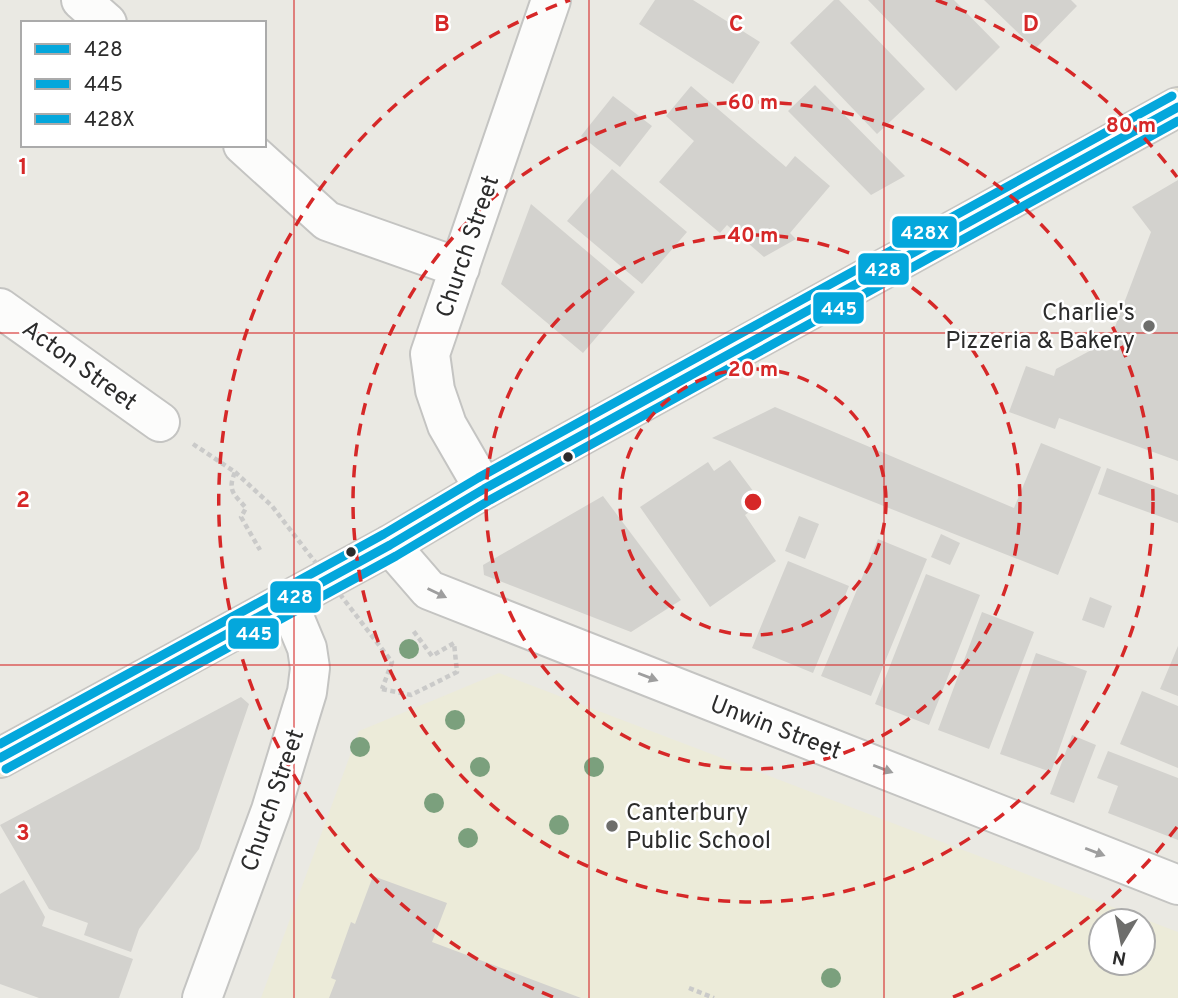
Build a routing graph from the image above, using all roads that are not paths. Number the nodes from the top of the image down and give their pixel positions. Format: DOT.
graph roads {
  1 [pos="82,0"];
  2 [pos="551,0"];
  3 [pos="105,21"];
  4 [pos="1178,107"];
  5 [pos="245,147"];
  6 [pos="460,268"];
  7 [pos="0,308"];
  8 [pos="160,422"];
  9 [pos="484,489"];
  10 [pos="390,545"];
  11 [pos="287,600"];
  12 [pos="0,758"];
  13 [pos="1178,885"];
  14 [pos="202,998"];
  1 -- 3 [label="street"];
  2 -- 6 [label="street, Church Street"];
  4 -- 9 [label="highway"];
  5 -- 6 [label="street"];
  6 -- 9 [label="street, Church Street"];
  7 -- 8 [label="street, Acton Street"];
  9 -- 10 [label="highway"];
  10 -- 11 [label="highway"];
  10 -- 13 [label="street, Unwin Street, one-way"];
  11 -- 12 [label="highway"];
  11 -- 14 [label="street, Church Street"];
}
